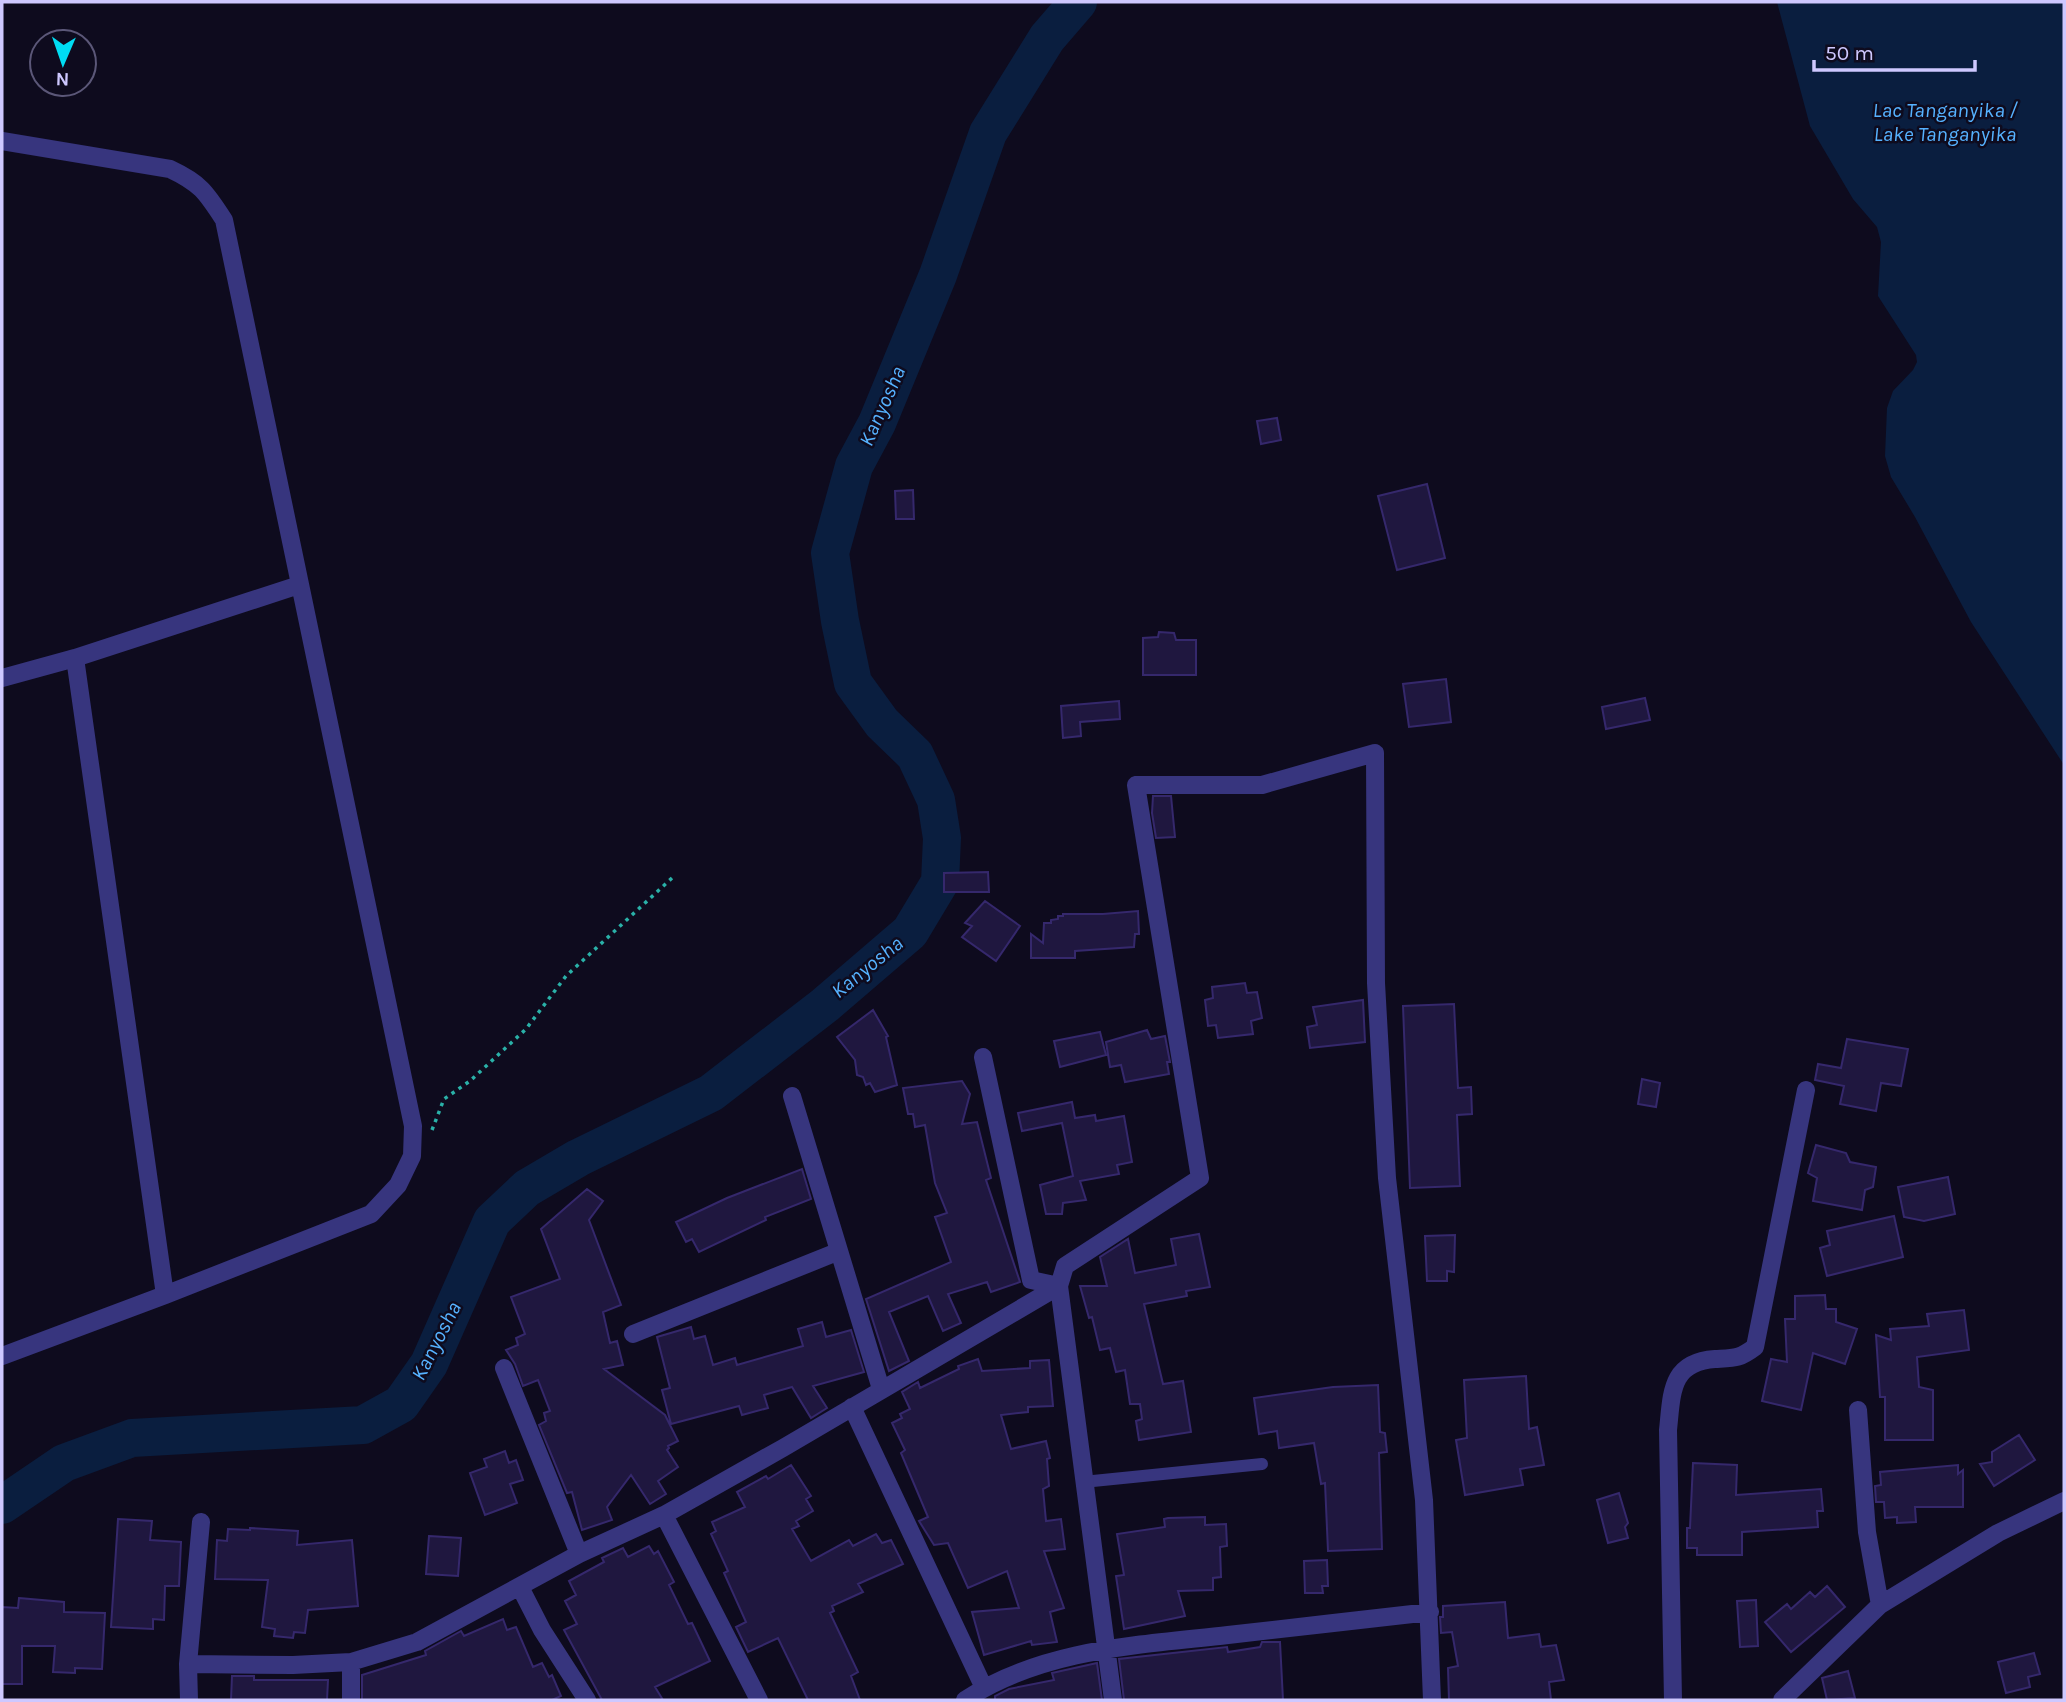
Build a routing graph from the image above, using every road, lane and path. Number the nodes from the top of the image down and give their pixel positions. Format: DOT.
graph roads {
  1 [pos="2,141"];
  2 [pos="299,585"];
  3 [pos="75,658"];
  4 [pos="2,678"];
  5 [pos="673,878"];
  6 [pos="983,1057"];
  7 [pos="1806,1090"];
  8 [pos="792,1096"];
  9 [pos="412,1156"];
  10 [pos="837,1252"];
  11 [pos="1059,1286"];
  12 [pos="165,1295"];
  13 [pos="633,1334"];
  14 [pos="2,1356"];
  15 [pos="504,1368"];
  16 [pos="881,1389"];
  17 [pos="852,1406"];
  18 [pos="1858,1410"];
  19 [pos="1262,1464"];
  20 [pos="1083,1482"];
  21 [pos="2064,1501"];
  22 [pos="664,1515"];
  23 [pos="201,1522"];
  24 [pos="579,1554"];
  25 [pos="520,1587"];
  26 [pos="1880,1605"];
  27 [pos="1430,1612"];
  28 [pos="1105,1648"];
  29 [pos="351,1662"];
  30 [pos="188,1664"];
  31 [pos="984,1688"];
  32 [pos="189,1700"];
  33 [pos="351,1700"];
  34 [pos="587,1700"];
  35 [pos="759,1700"];
  36 [pos="965,1700"];
  37 [pos="1113,1700"];
  38 [pos="1432,1700"];
  39 [pos="1673,1700"];
  40 [pos="1782,1700"];
  1 -- 2 [label="street"];
  2 -- 3 [label="street"];
  2 -- 9 [label="street"];
  3 -- 4 [label="street"];
  3 -- 12 [label="street"];
  5 -- 9 [label="path"];
  6 -- 11 [label="street"];
  7 -- 39 [label="street"];
  8 -- 10 [label="street"];
  9 -- 12 [label="street"];
  10 -- 13 [label="street"];
  10 -- 16 [label="street"];
  11 -- 16 [label="street"];
  11 -- 20 [label="street"];
  11 -- 27 [label="street"];
  12 -- 14 [label="street"];
  15 -- 24 [label="street"];
  16 -- 17 [label="street"];
  17 -- 22 [label="street"];
  17 -- 31 [label="street"];
  18 -- 26 [label="street"];
  19 -- 20 [label="lane"];
  20 -- 28 [label="street"];
  21 -- 26 [label="street"];
  22 -- 24 [label="street"];
  22 -- 35 [label="street"];
  23 -- 30 [label="street"];
  24 -- 25 [label="street"];
  25 -- 29 [label="street"];
  25 -- 34 [label="street"];
  26 -- 40 [label="street"];
  27 -- 28 [label="street"];
  27 -- 38 [label="street"];
  28 -- 31 [label="street"];
  28 -- 37 [label="street"];
  29 -- 30 [label="street"];
  29 -- 33 [label="street"];
  30 -- 32 [label="street"];
  31 -- 36 [label="street"];
}
